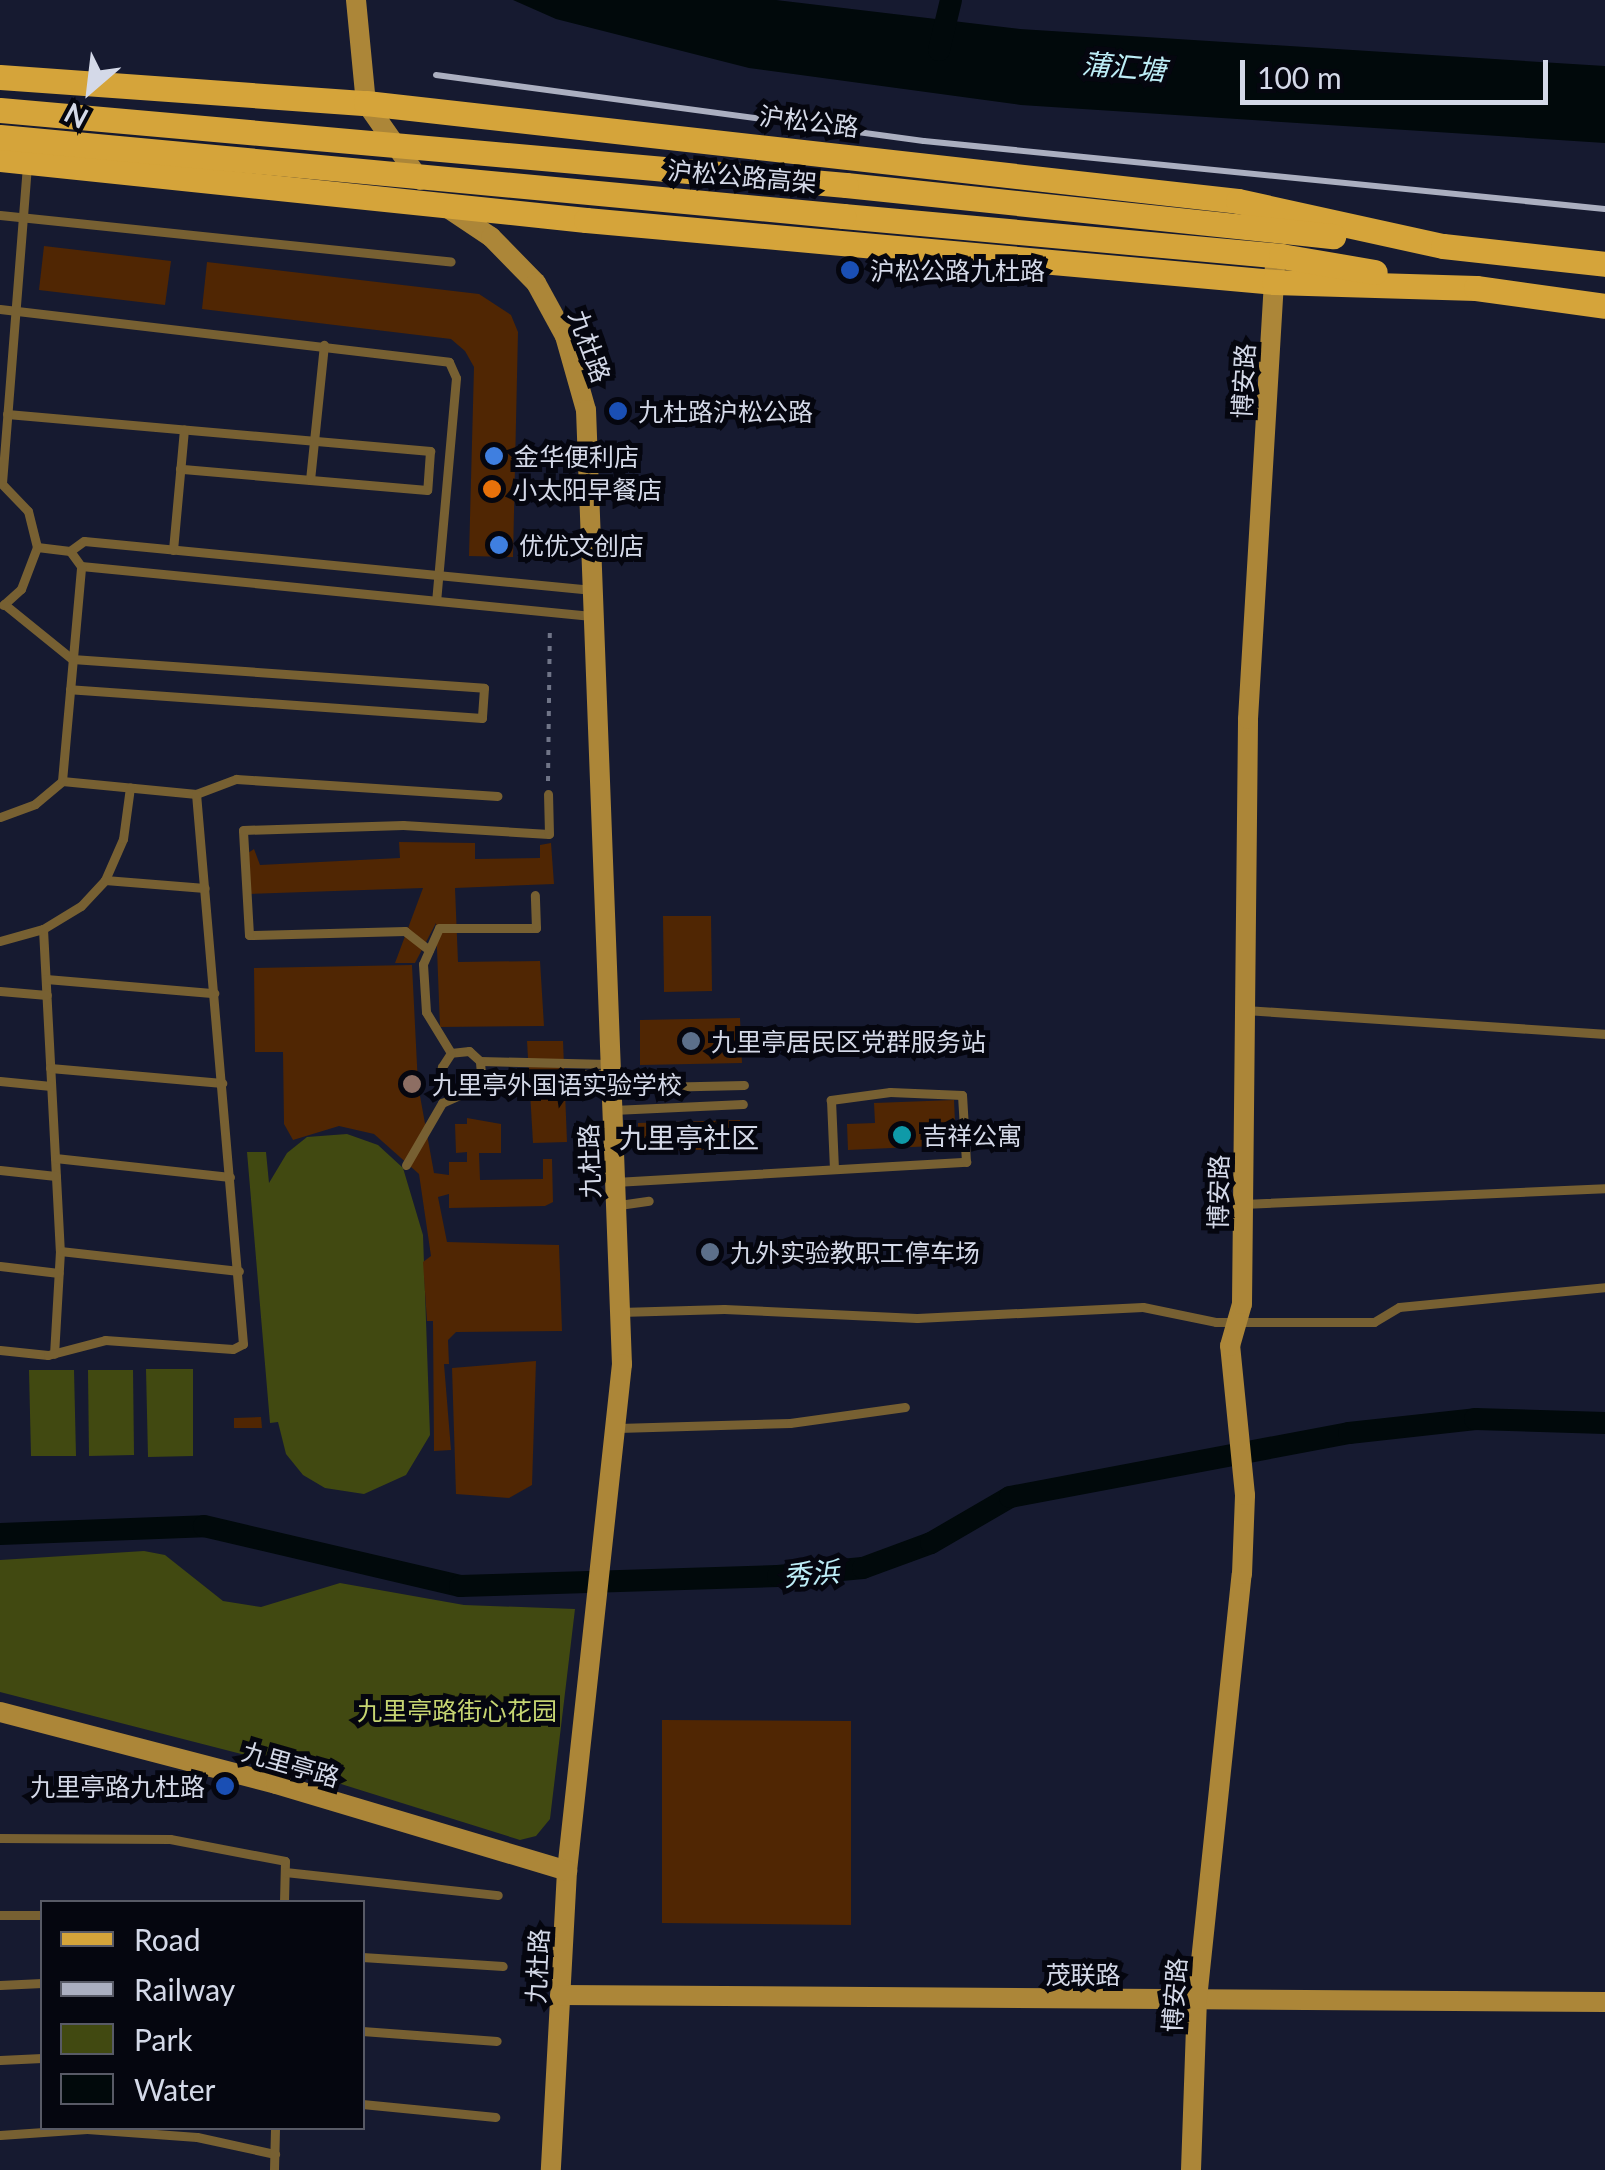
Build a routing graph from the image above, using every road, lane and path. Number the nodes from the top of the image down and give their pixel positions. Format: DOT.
graph roads {
  1 [pos="356,0"];
  2 [pos="0,76"];
  3 [pos="366,103"];
  4 [pos="0,110"];
  5 [pos="0,137"];
  6 [pos="0,160"];
  7 [pos="27,162"];
  8 [pos="440,203"];
  9 [pos="0,215"];
  10 [pos="23,217"];
  11 [pos="1276,232"];
  12 [pos="451,262"];
  13 [pos="1605,264"];
  14 [pos="1274,282"];
  15 [pos="1476,288"];
  16 [pos="1605,306"];
  17 [pos="0,309"];
  18 [pos="16,311"];
  19 [pos="324,345"];
  20 [pos="7,414"];
  21 [pos="184,429"];
  22 [pos="314,441"];
  23 [pos="180,468"];
  24 [pos="310,480"];
  25 [pos="1,483"];
  26 [pos="37,547"];
  27 [pos="174,550"];
  28 [pos="70,551"];
  29 [pos="80,566"];
  30 [pos="439,575"];
  31 [pos="595,590"];
  32 [pos="436,600"];
  33 [pos="2,605"];
  34 [pos="550,612"];
  35 [pos="596,616"];
  36 [pos="72,659"];
  37 [pos="70,689"];
  38 [pos="62,781"];
  39 [pos="130,787"];
  40 [pos="196,794"];
  41 [pos="548,794"];
  42 [pos="497,796"];
  43 [pos="0,817"];
  44 [pos="105,880"];
  45 [pos="205,888"];
  46 [pos="535,895"];
  47 [pos="43,929"];
  48 [pos="0,941"];
  49 [pos="429,950"];
  50 [pos="46,979"];
  51 [pos="0,991"];
  52 [pos="214,993"];
  53 [pos="47,996"];
  54 [pos="1245,1010"];
  55 [pos="1605,1034"];
  56 [pos="451,1053"];
  57 [pos="480,1061"];
  58 [pos="50,1068"];
  59 [pos="612,1075"];
  60 [pos="0,1081"];
  61 [pos="222,1083"];
  62 [pos="744,1084"];
  63 [pos="482,1085"];
  64 [pos="51,1086"];
  65 [pos="454,1096"];
  66 [pos="743,1104"];
  67 [pos="613,1110"];
  68 [pos="55,1158"];
  69 [pos="406,1166"];
  70 [pos="0,1170"];
  71 [pos="834,1170"];
  72 [pos="56,1176"];
  73 [pos="230,1178"];
  74 [pos="615,1182"];
  75 [pos="1605,1188"];
  76 [pos="649,1201"];
  77 [pos="1243,1204"];
  78 [pos="616,1205"];
  79 [pos="60,1251"];
  80 [pos="0,1266"];
  81 [pos="239,1271"];
  82 [pos="58,1273"];
  83 [pos="1605,1287"];
  84 [pos="620,1312"];
  85 [pos="1237,1322"];
  86 [pos="0,1350"];
  87 [pos="54,1354"];
  88 [pos="905,1407"];
  89 [pos="615,1428"];
  90 [pos="0,1712"];
  91 [pos="0,1838"];
  92 [pos="567,1871"];
  93 [pos="285,1872"];
  94 [pos="498,1895"];
  95 [pos="284,1900"];
  96 [pos="0,1915"];
  97 [pos="40,1915"];
  98 [pos="365,1957"];
  99 [pos="503,1966"];
  100 [pos="40,1983"];
  101 [pos="0,1985"];
  102 [pos="560,1995"];
  103 [pos="1197,2000"];
  104 [pos="1605,2002"];
  105 [pos="365,2030"];
  106 [pos="497,2041"];
  107 [pos="40,2058"];
  108 [pos="0,2060"];
  109 [pos="365,2104"];
  110 [pos="495,2117"];
  111 [pos="276,2130"];
  112 [pos="0,2135"];
  113 [pos="274,2154"];
  114 [pos="274,2170"];
  115 [pos="551,2170"];
  116 [pos="1190,2170"];
  1 -- 3 [label="street"];
  2 -- 3 [label="main road, 沪松公路"];
  3 -- 8 [label="street, 九杜路"];
  3 -- 11 [label="main road, 沪松公路"];
  4 -- 11 [label="main road, 沪松公路高架, bridge"];
  5 -- 11 [label="main road, 沪松公路高架, bridge"];
  6 -- 7 [label="main road"];
  7 -- 8 [label="main road"];
  7 -- 10 [label="lane"];
  8 -- 14 [label="main road"];
  8 -- 31 [label="street, 九杜路"];
  9 -- 10 [label="lane"];
  10 -- 12 [label="lane"];
  10 -- 18 [label="lane"];
  11 -- 13 [label="main road, 沪松公路"];
  11 -- 14 [label="street, 博安路"];
  11 -- 15 [label="main road, 沪松公路高架"];
  14 -- 15 [label="main road"];
  14 -- 54 [label="street, 博安路"];
  15 -- 16 [label="main road"];
  17 -- 18 [label="lane"];
  18 -- 19 [label="lane"];
  18 -- 20 [label="lane"];
  19 -- 22 [label="lane"];
  19 -- 30 [label="lane"];
  20 -- 21 [label="lane"];
  20 -- 25 [label="lane"];
  21 -- 22 [label="lane"];
  21 -- 23 [label="lane"];
  22 -- 24 [label="lane"];
  22 -- 24 [label="lane"];
  23 -- 24 [label="lane"];
  23 -- 27 [label="lane"];
  25 -- 26 [label="lane"];
  26 -- 28 [label="lane"];
  26 -- 33 [label="lane"];
  27 -- 28 [label="lane"];
  27 -- 30 [label="lane"];
  28 -- 29 [label="lane"];
  29 -- 32 [label="lane"];
  29 -- 36 [label="lane"];
  30 -- 31 [label="lane"];
  30 -- 32 [label="lane"];
  31 -- 35 [label="street, 九杜路"];
  32 -- 34 [label="lane"];
  33 -- 36 [label="lane"];
  34 -- 35 [label="lane"];
  34 -- 41 [label="path"];
  35 -- 59 [label="street, 九杜路"];
  36 -- 37 [label="lane"];
  36 -- 37 [label="lane"];
  37 -- 38 [label="lane"];
  38 -- 39 [label="lane"];
  38 -- 43 [label="lane"];
  39 -- 40 [label="lane"];
  39 -- 44 [label="lane"];
  40 -- 42 [label="lane"];
  40 -- 45 [label="lane"];
  41 -- 49 [label="lane"];
  44 -- 45 [label="lane"];
  44 -- 47 [label="lane"];
  45 -- 52 [label="lane"];
  46 -- 49 [label="lane"];
  47 -- 48 [label="lane"];
  47 -- 50 [label="lane"];
  49 -- 56 [label="lane"];
  50 -- 52 [label="lane"];
  50 -- 53 [label="lane"];
  51 -- 53 [label="lane"];
  52 -- 61 [label="lane"];
  53 -- 58 [label="lane"];
  54 -- 55 [label="lane"];
  54 -- 77 [label="street, 博安路"];
  56 -- 57 [label="lane"];
  56 -- 65 [label="lane"];
  57 -- 59 [label="lane"];
  57 -- 63 [label="lane"];
  58 -- 61 [label="lane"];
  58 -- 64 [label="lane"];
  59 -- 62 [label="lane"];
  59 -- 63 [label="lane"];
  59 -- 67 [label="street, 九杜路"];
  60 -- 64 [label="lane"];
  61 -- 73 [label="lane"];
  63 -- 65 [label="lane"];
  64 -- 68 [label="lane"];
  65 -- 69 [label="lane"];
  66 -- 67 [label="lane"];
  67 -- 74 [label="street, 九杜路"];
  68 -- 72 [label="lane"];
  68 -- 73 [label="lane"];
  70 -- 72 [label="lane"];
  71 -- 71 [label="lane"];
  71 -- 74 [label="lane"];
  72 -- 79 [label="lane"];
  73 -- 81 [label="lane"];
  74 -- 78 [label="street, 九杜路"];
  75 -- 77 [label="lane"];
  76 -- 78 [label="lane"];
  77 -- 85 [label="street, 博安路"];
  78 -- 84 [label="street, 九杜路"];
  79 -- 81 [label="lane"];
  79 -- 82 [label="lane"];
  80 -- 82 [label="lane"];
  81 -- 87 [label="lane"];
  82 -- 87 [label="lane"];
  83 -- 85 [label="lane"];
  84 -- 85 [label="lane"];
  84 -- 89 [label="street, 九杜路"];
  85 -- 103 [label="street, 博安路"];
  86 -- 87 [label="lane"];
  88 -- 89 [label="lane"];
  89 -- 92 [label="street, 九杜路"];
  90 -- 92 [label="street, 九里亭路"];
  91 -- 93 [label="lane"];
  92 -- 102 [label="street, 九杜路"];
  93 -- 94 [label="lane"];
  93 -- 95 [label="lane"];
  96 -- 97 [label="lane"];
  98 -- 99 [label="lane"];
  100 -- 101 [label="lane"];
  102 -- 103 [label="street, 茂联路"];
  102 -- 115 [label="street, 九杜路"];
  103 -- 104 [label="street, 茂联路"];
  103 -- 116 [label="street, 博安路"];
  105 -- 106 [label="lane"];
  107 -- 108 [label="lane"];
  109 -- 110 [label="lane"];
  111 -- 113 [label="lane"];
  112 -- 113 [label="lane"];
  113 -- 114 [label="lane"];
}
